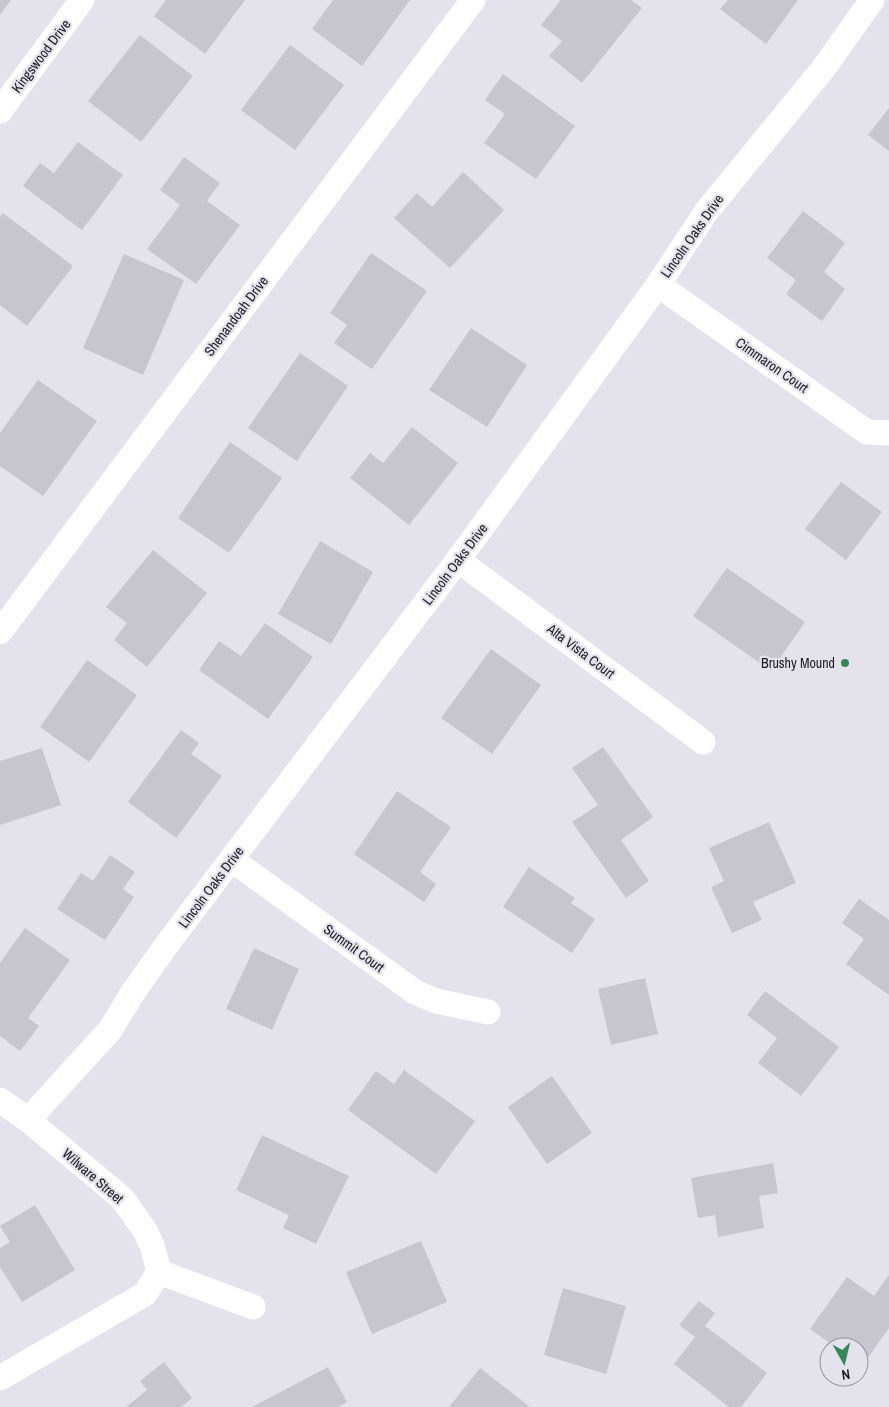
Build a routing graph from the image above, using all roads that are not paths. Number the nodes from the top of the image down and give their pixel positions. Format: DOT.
graph roads {
  1 [pos="82,0"];
  2 [pos="473,0"];
  3 [pos="872,0"];
  4 [pos="0,111"];
  5 [pos="658,285"];
  6 [pos="889,433"];
  7 [pos="458,560"];
  8 [pos="0,632"];
  9 [pos="703,742"];
  10 [pos="232,860"];
  11 [pos="488,1012"];
  12 [pos="0,1100"];
  13 [pos="28,1120"];
  14 [pos="159,1272"];
  15 [pos="253,1307"];
  16 [pos="0,1378"];
  1 -- 4 [label="street, Kingswood Drive"];
  2 -- 8 [label="street, Shenandoah Drive"];
  3 -- 5 [label="street, Lincoln Oaks Drive"];
  5 -- 6 [label="street, Cimmaron Court"];
  5 -- 7 [label="street, Lincoln Oaks Drive"];
  7 -- 9 [label="street, Alta Vista Court"];
  7 -- 10 [label="street, Lincoln Oaks Drive"];
  10 -- 11 [label="street, Summit Court"];
  10 -- 13 [label="street, Lincoln Oaks Drive"];
  12 -- 13 [label="street, Wilware Street"];
  13 -- 14 [label="street, Wilware Street"];
  14 -- 15 [label="street"];
  14 -- 16 [label="street"];
}
